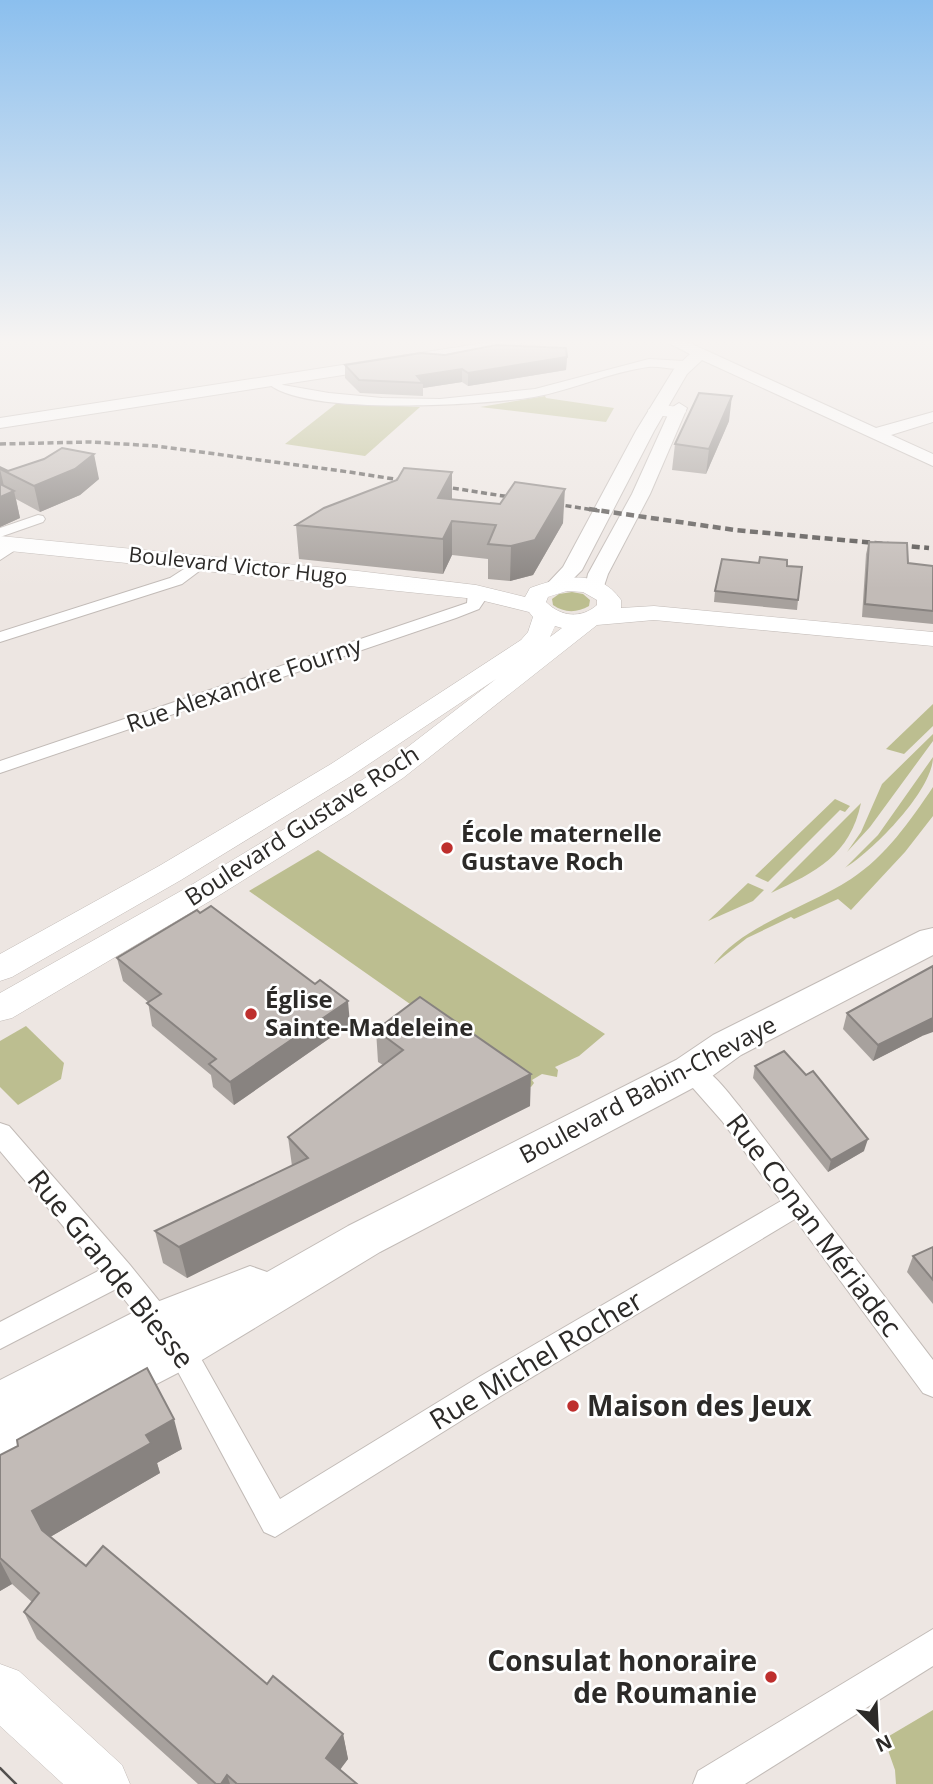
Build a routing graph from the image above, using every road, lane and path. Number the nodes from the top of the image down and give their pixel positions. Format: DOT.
graph roads {
  1 [pos="660,422"];
  2 [pos="663,422"];
  3 [pos="850,422"];
  4 [pos="915,422"];
  5 [pos="876,434"];
  6 [pos="933,461"];
  7 [pos="16,507"];
  8 [pos="4,544"];
  9 [pos="201,563"];
  10 [pos="476,592"];
  11 [pos="545,599"];
  12 [pos="597,605"];
  13 [pos="0,637"];
  14 [pos="933,639"];
  15 [pos="0,767"];
  16 [pos="135,892"];
  17 [pos="165,914"];
  18 [pos="933,940"];
  19 [pos="0,969"];
  20 [pos="0,1009"];
  21 [pos="690,1071"];
  22 [pos="0,1133"];
  23 [pos="800,1203"];
  24 [pos="120,1273"];
  25 [pos="170,1335"];
  26 [pos="0,1336"];
  27 [pos="933,1383"];
  28 [pos="0,1405"];
  29 [pos="0,1441"];
  30 [pos="275,1521"];
  31 [pos="933,1646"];
  32 [pos="0,1690"];
  33 [pos="103,1784"];
  34 [pos="711,1784"];
  1 -- 11 [label="street, Boulevard Gustave Roch"];
  2 -- 12 [label="street, Boulevard Gustave Roch"];
  3 -- 5 [label="street"];
  4 -- 5 [label="street"];
  5 -- 6 [label="street"];
  7 -- 8 [label="street"];
  8 -- 9 [label="main road, Boulevard Victor Hugo"];
  9 -- 10 [label="main road, Boulevard Victor Hugo"];
  9 -- 13 [label="street"];
  10 -- 11 [label="main road, Boulevard Victor Hugo"];
  10 -- 15 [label="street, Rue Alexandre Fourny"];
  11 -- 12 [label="main road"];
  11 -- 12 [label="main road"];
  11 -- 16 [label="main road, Boulevard Gustave Roch"];
  12 -- 14 [label="main road"];
  12 -- 17 [label="main road, Boulevard Gustave Roch"];
  16 -- 17 [label="main road"];
  16 -- 19 [label="main road, Boulevard Gustave Roch"];
  17 -- 20 [label="main road, Boulevard Gustave Roch"];
  18 -- 21 [label="main road, Boulevard Babin-Chevaye"];
  21 -- 23 [label="street, Rue Conan Mériadec"];
  21 -- 25 [label="main road, Boulevard Babin-Chevaye"];
  22 -- 24 [label="street, Rue Grande Biesse"];
  23 -- 27 [label="street, Rue Conan Mériadec"];
  23 -- 30 [label="street, Rue Michel Rocher"];
  24 -- 25 [label="street, Rue Grande Biesse"];
  24 -- 26 [label="street"];
  25 -- 28 [label="main road, Boulevard Babin-Chevaye"];
  25 -- 29 [label="main road, Boulevard Babin-Chevaye"];
  25 -- 30 [label="street, Rue Grande Biesse"];
  31 -- 34 [label="street"];
  32 -- 33 [label="main road"];
}
